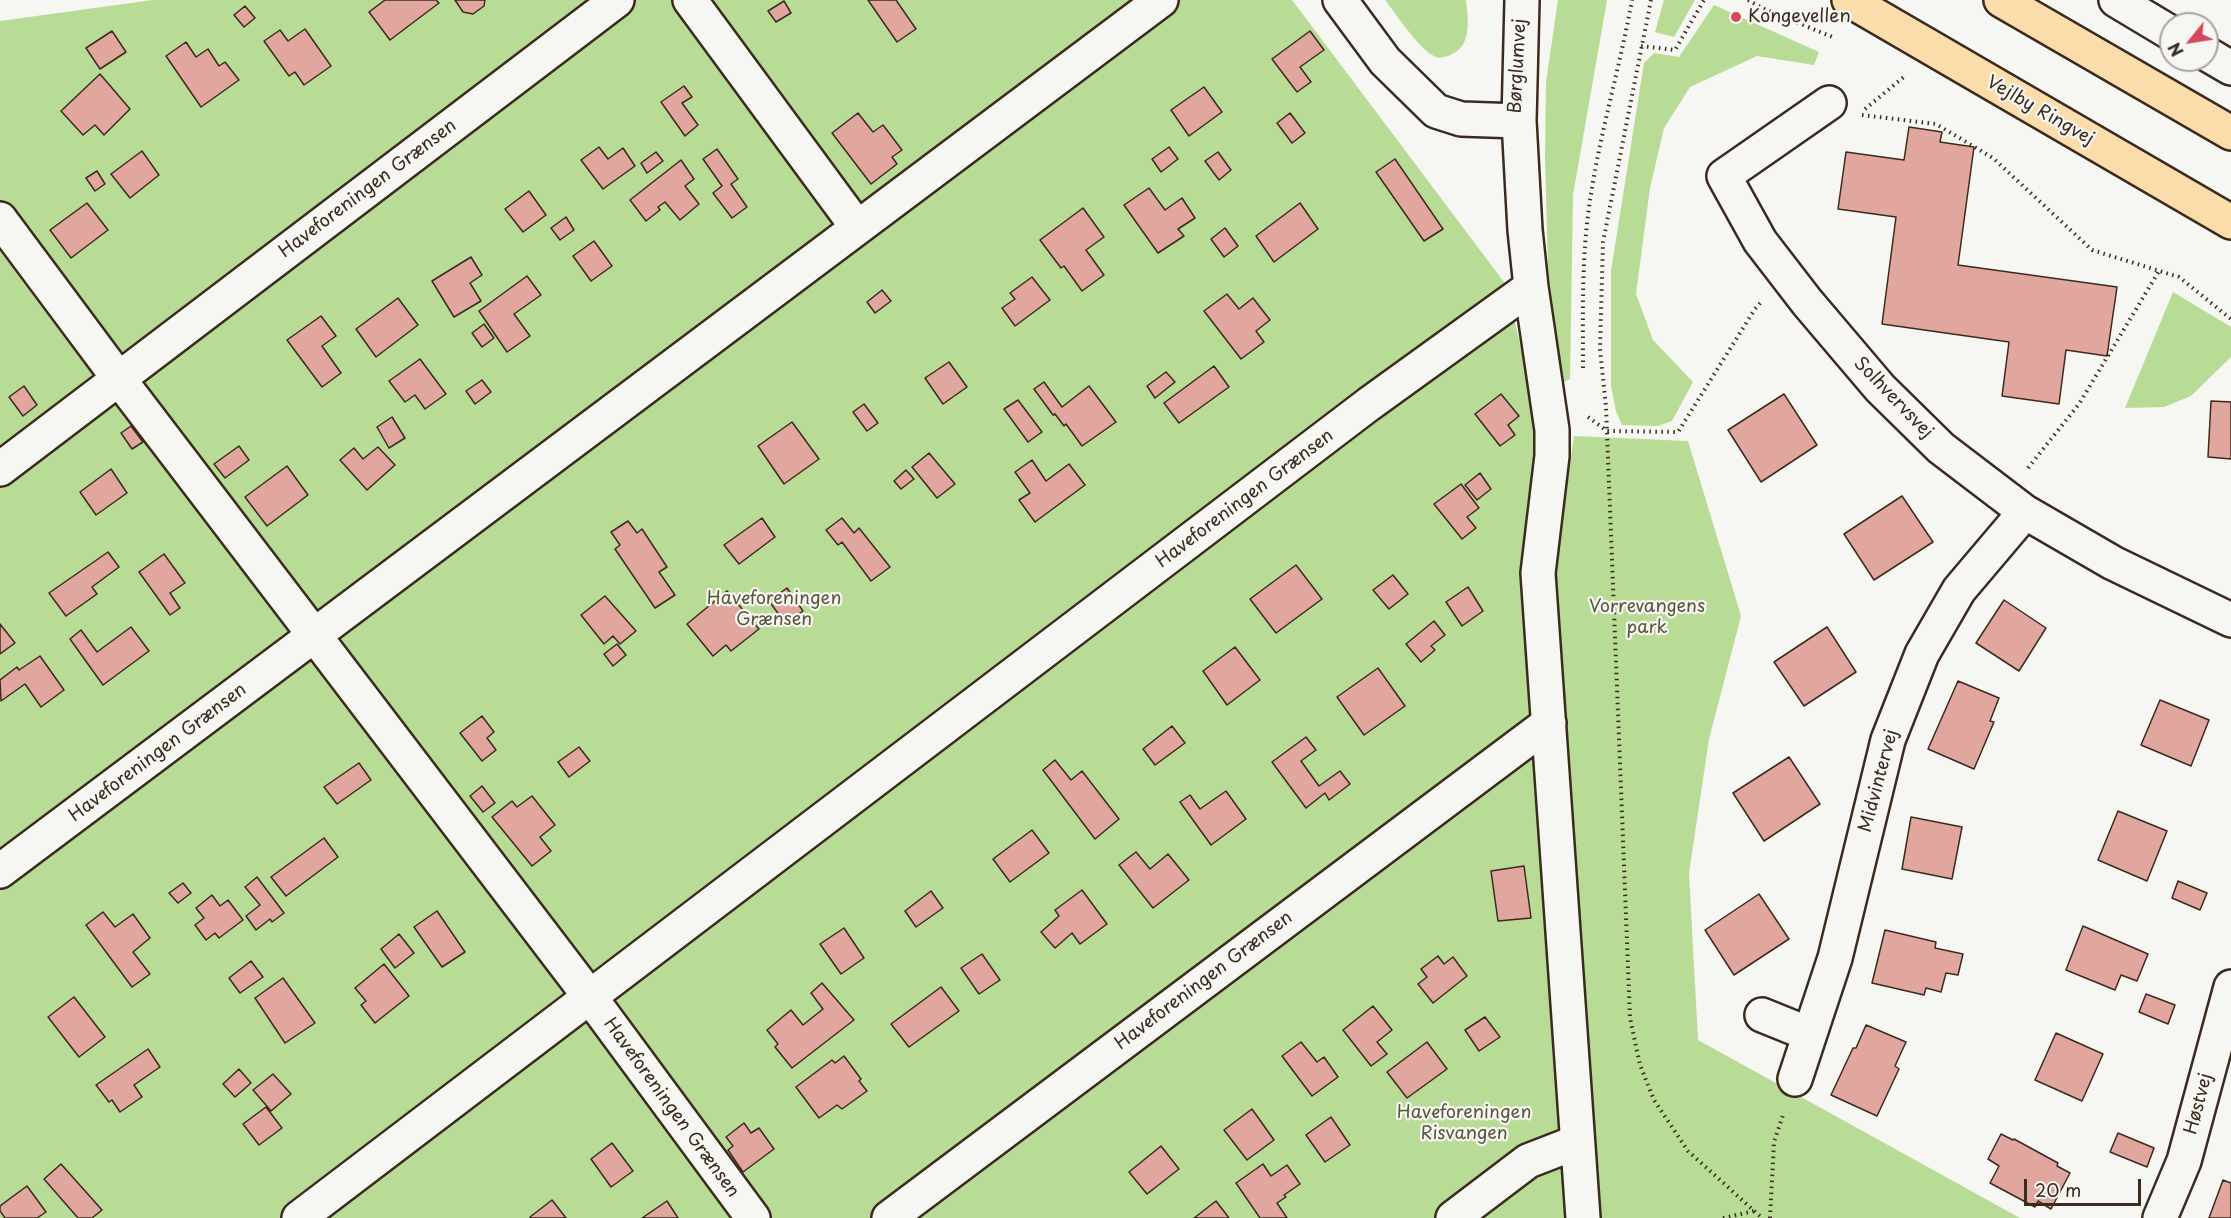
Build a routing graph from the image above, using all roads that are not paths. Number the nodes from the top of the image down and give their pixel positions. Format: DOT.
graph roads {
  1 [pos="617,0"];
  2 [pos="690,0"];
  3 [pos="1161,0"];
  4 [pos="1340,0"];
  5 [pos="1522,0"];
  6 [pos="1849,0"];
  7 [pos="2001,0"];
  8 [pos="2116,0"];
  9 [pos="2159,26"];
  10 [pos="1829,103"];
  11 [pos="1519,121"];
  12 [pos="2231,133"];
  13 [pos="0,219"];
  14 [pos="2231,222"];
  15 [pos="857,227"];
  16 [pos="1531,287"];
  17 [pos="119,379"];
  18 [pos="0,469"];
  19 [pos="2015,504"];
  20 [pos="2231,620"];
  21 [pos="315,635"];
  22 [pos="1549,723"];
  23 [pos="0,871"];
  24 [pos="2231,987"];
  25 [pos="590,998"];
  26 [pos="1762,1015"];
  27 [pos="1809,1034"];
  28 [pos="1795,1079"];
  29 [pos="1577,1142"];
  30 [pos="299,1218"];
  31 [pos="753,1218"];
  32 [pos="889,1218"];
  33 [pos="1453,1218"];
  34 [pos="1583,1218"];
  35 [pos="2160,1218"];
  1 -- 17 [label="street, Haveforeningen Grænsen"];
  2 -- 15 [label="street"];
  3 -- 15 [label="street, Haveforeningen Grænsen"];
  4 -- 11 [label="street, Børglumvej"];
  5 -- 11 [label="street, Børglumvej"];
  6 -- 14 [label="main road, Vejlby Ringvej"];
  7 -- 12 [label="main road"];
  8 -- 9 [label="street"];
  10 -- 19 [label="street, Solhvervsvej"];
  11 -- 16 [label="street"];
  13 -- 17 [label="street, Haveforeningen Grænsen"];
  15 -- 21 [label="street, Haveforeningen Grænsen"];
  16 -- 22 [label="street"];
  16 -- 25 [label="street, Haveforeningen Grænsen"];
  17 -- 18 [label="street, Haveforeningen Grænsen"];
  17 -- 21 [label="street, Haveforeningen Grænsen"];
  19 -- 20 [label="street, Solhvervsvej"];
  19 -- 27 [label="street, Midvintervej"];
  21 -- 23 [label="street, Haveforeningen Grænsen"];
  21 -- 25 [label="street, Haveforeningen Grænsen"];
  22 -- 29 [label="street"];
  22 -- 32 [label="street, Haveforeningen Grænsen"];
  24 -- 35 [label="street, Høstvej"];
  25 -- 30 [label="street, Haveforeningen Grænsen"];
  25 -- 31 [label="street, Haveforeningen Grænsen"];
  26 -- 27 [label="street"];
  27 -- 28 [label="street, Midvintervej"];
  29 -- 33 [label="street"];
  29 -- 34 [label="street"];
}
